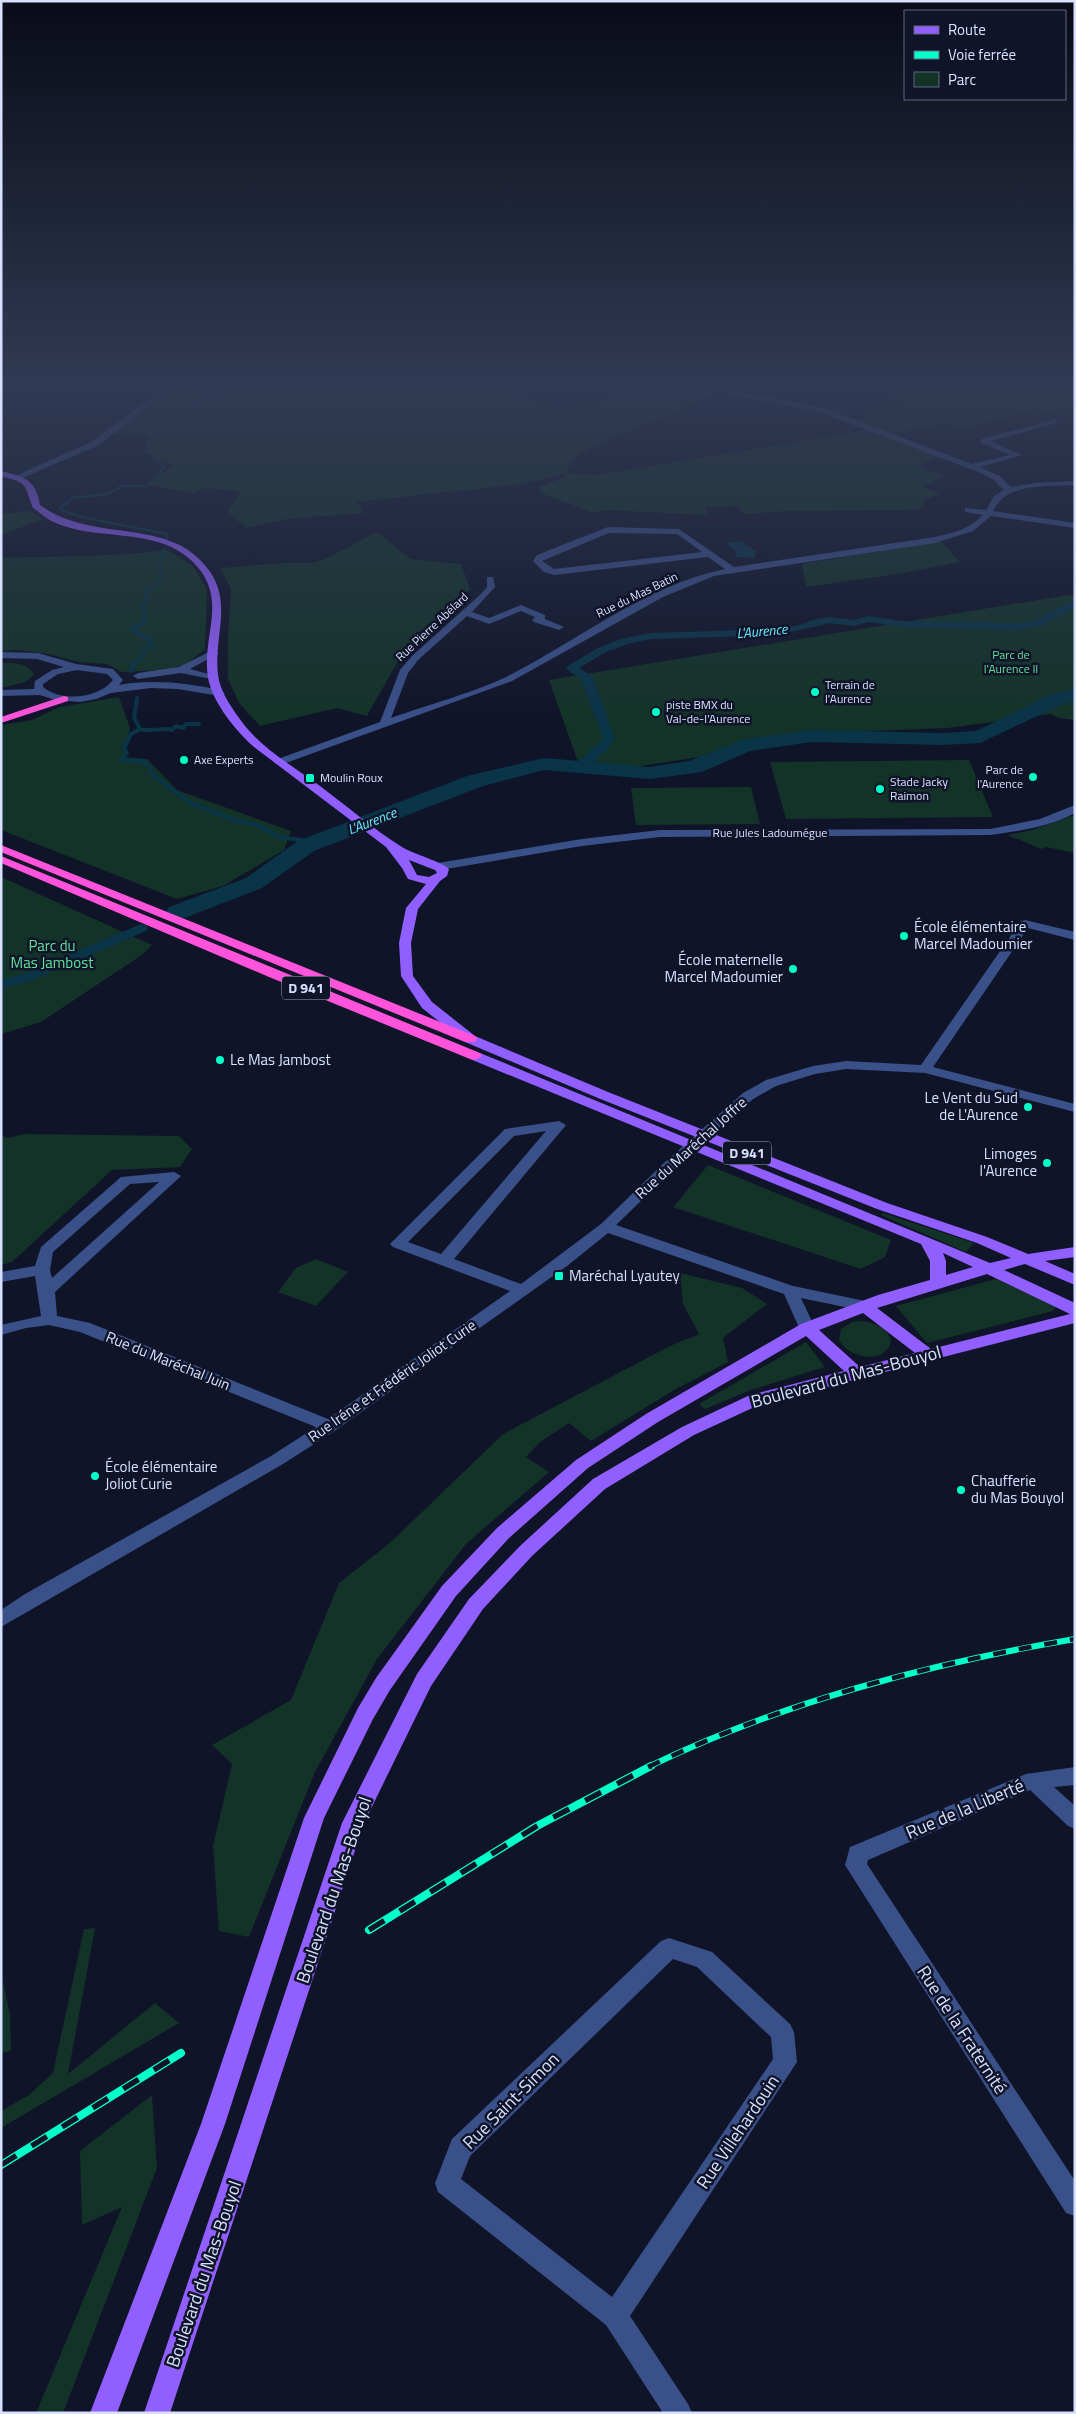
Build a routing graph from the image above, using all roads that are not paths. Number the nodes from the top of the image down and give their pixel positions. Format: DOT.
graph roads {
  1 [pos="34,499"];
  2 [pos="997,499"];
  3 [pos="968,510"];
  4 [pos="988,513"];
  5 [pos="1075,526"];
  6 [pos="708,554"];
  7 [pos="731,570"];
  8 [pos="490,579"];
  9 [pos="466,612"];
  10 [pos="559,627"];
  11 [pos="214,653"];
  12 [pos="1,655"];
  13 [pos="1,659"];
  14 [pos="77,668"];
  15 [pos="181,670"];
  16 [pos="115,675"];
  17 [pos="213,678"];
  18 [pos="188,686"];
  19 [pos="44,687"];
  20 [pos="109,690"];
  21 [pos="1,692"];
  22 [pos="220,693"];
  23 [pos="64,699"];
  24 [pos="1,714"];
  25 [pos="1,720"];
  26 [pos="386,724"];
  27 [pos="279,762"];
  28 [pos="1075,808"];
  29 [pos="388,842"];
  30 [pos="1,848"];
  31 [pos="1,859"];
  32 [pos="436,871"];
  33 [pos="1075,936"];
  34 [pos="470,1039"];
  35 [pos="475,1056"];
  36 [pos="925,1069"];
  37 [pos="1075,1108"];
  38 [pos="606,1227"];
  39 [pos="927,1242"];
  40 [pos="1075,1252"];
  41 [pos="1027,1259"];
  42 [pos="444,1261"];
  43 [pos="991,1269"];
  44 [pos="42,1270"];
  45 [pos="1,1276"];
  46 [pos="1075,1280"];
  47 [pos="938,1283"];
  48 [pos="523,1290"];
  49 [pos="47,1291"];
  50 [pos="790,1291"];
  51 [pos="864,1306"];
  52 [pos="1075,1310"];
  53 [pos="1075,1318"];
  54 [pos="49,1320"];
  55 [pos="807,1328"];
  56 [pos="1,1330"];
  57 [pos="928,1355"];
  58 [pos="858,1373"];
  59 [pos="330,1426"];
  60 [pos="1,1620"];
  61 [pos="1075,1776"];
  62 [pos="1033,1780"];
  63 [pos="1075,1820"];
  64 [pos="858,1854"];
  65 [pos="704,1959"];
  66 [pos="1075,2204"];
  67 [pos="615,2316"];
  68 [pos="103,2413"];
  69 [pos="157,2413"];
  70 [pos="679,2413"];
  1 -- 11 [label="main road"];
  2 -- 4 [label="street, Rue du Mas Batin"];
  3 -- 4 [label="street"];
  4 -- 5 [label="street"];
  4 -- 7 [label="street, Rue du Mas Batin"];
  6 -- 6 [label="street"];
  6 -- 7 [label="street"];
  7 -- 26 [label="street, Rue du Mas Batin"];
  8 -- 9 [label="street, Rue Pierre Abélard"];
  9 -- 10 [label="street"];
  9 -- 26 [label="street, Rue Pierre Abélard"];
  11 -- 15 [label="street"];
  11 -- 17 [label="main road"];
  12 -- 14 [label="street"];
  13 -- 19 [label="street"];
  14 -- 16 [label="street"];
  14 -- 19 [label="street"];
  15 -- 16 [label="street"];
  15 -- 17 [label="street"];
  16 -- 20 [label="street"];
  17 -- 18 [label="street"];
  17 -- 22 [label="main road"];
  18 -- 20 [label="street"];
  18 -- 22 [label="street"];
  19 -- 21 [label="street"];
  19 -- 23 [label="street"];
  19 -- 24 [label="highway"];
  20 -- 23 [label="street"];
  22 -- 27 [label="main road"];
  23 -- 25 [label="highway"];
  26 -- 27 [label="street, Rue du Mas Batin"];
  27 -- 29 [label="main road"];
  28 -- 32 [label="street, Rue Jules Ladoumégue"];
  29 -- 32 [label="main road"];
  29 -- 32 [label="main road"];
  30 -- 34 [label="highway, D 941"];
  31 -- 35 [label="highway, D 941"];
  32 -- 34 [label="main road"];
  33 -- 36 [label="street"];
  34 -- 41 [label="main road, D 941"];
  35 -- 39 [label="main road, D 941"];
  36 -- 37 [label="street, Rue du Maréchal Joffre"];
  36 -- 38 [label="street, Rue du Maréchal Joffre"];
  38 -- 48 [label="street, Rue Iréne et Frédéric Joliot Curie"];
  38 -- 50 [label="street"];
  39 -- 43 [label="main road, D 941"];
  39 -- 47 [label="main road"];
  40 -- 41 [label="main road"];
  41 -- 43 [label="main road"];
  41 -- 46 [label="main road"];
  42 -- 42 [label="street"];
  42 -- 48 [label="street"];
  43 -- 47 [label="main road"];
  43 -- 52 [label="main road"];
  44 -- 45 [label="street"];
  44 -- 49 [label="street"];
  44 -- 49 [label="street"];
  47 -- 51 [label="main road"];
  48 -- 59 [label="street, Rue Iréne et Frédéric Joliot Curie"];
  49 -- 54 [label="street"];
  50 -- 51 [label="street"];
  50 -- 55 [label="street"];
  51 -- 55 [label="main road"];
  51 -- 57 [label="main road"];
  53 -- 57 [label="main road, Boulevard du Mas-Bouyol"];
  54 -- 56 [label="street, Rue du Maréchal Juin"];
  54 -- 59 [label="street, Rue du Maréchal Juin"];
  55 -- 58 [label="main road"];
  55 -- 68 [label="main road"];
  57 -- 58 [label="main road, Boulevard du Mas-Bouyol"];
  58 -- 69 [label="main road, Boulevard du Mas-Bouyol"];
  59 -- 60 [label="street, Rue Iréne et Frédéric Joliot Curie"];
  61 -- 62 [label="street, Rue de la Liberté"];
  62 -- 63 [label="street"];
  62 -- 64 [label="street, Rue de la Liberté"];
  64 -- 66 [label="street, Rue de la Fraternité"];
  65 -- 67 [label="street, Rue Villehardouin"];
  65 -- 67 [label="street, Rue Saint-Simon"];
  67 -- 70 [label="street, Rue Saint-Simon"];
}
